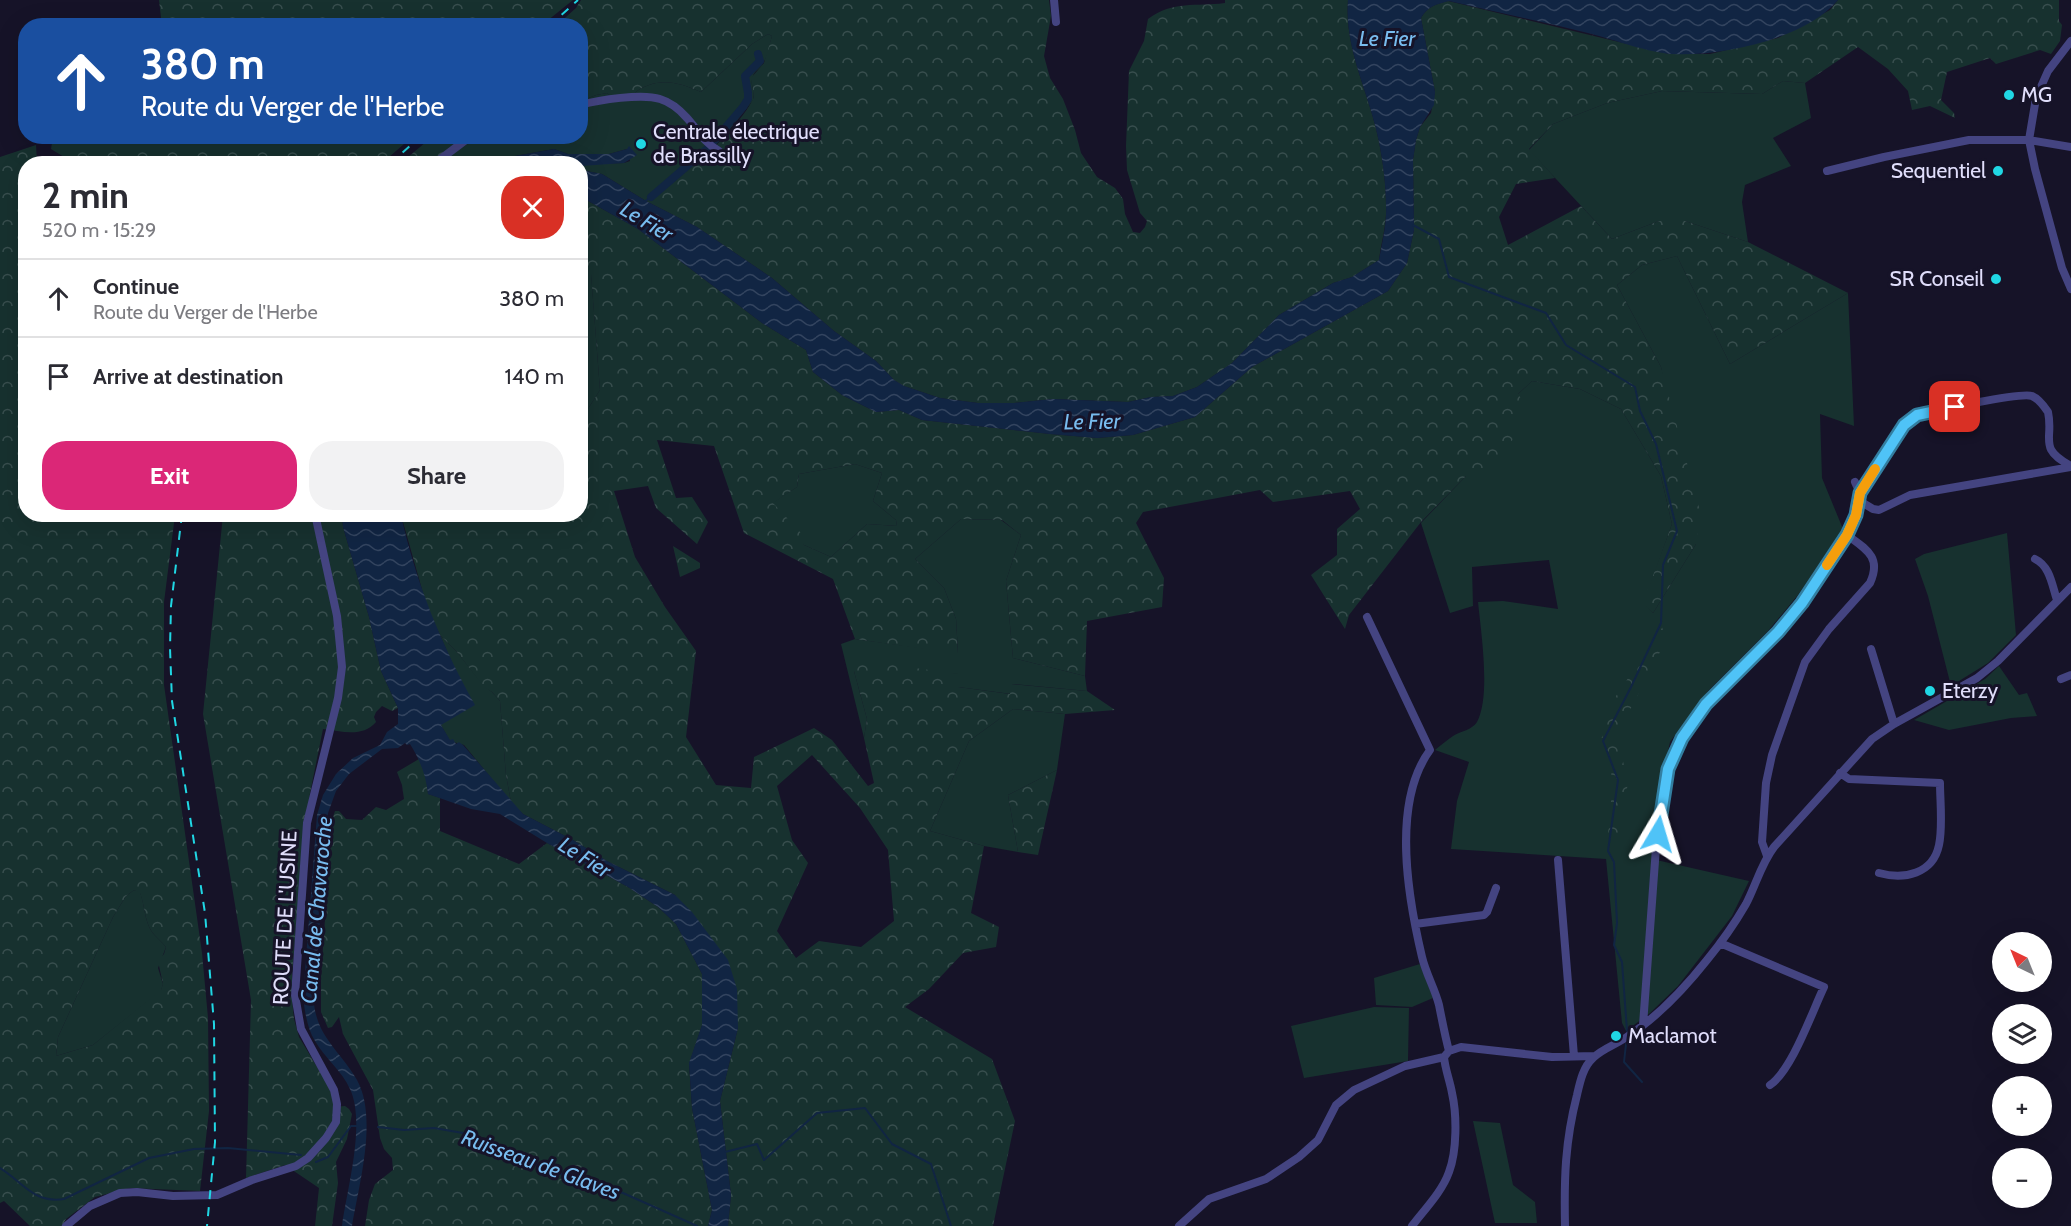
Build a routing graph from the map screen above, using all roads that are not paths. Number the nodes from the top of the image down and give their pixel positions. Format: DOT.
graph roads {
  1 [pos="1054,0"];
  2 [pos="1056,22"];
  3 [pos="2071,41"];
  4 [pos="588,103"];
  5 [pos="2029,140"];
  6 [pos="460,144"];
  7 [pos="2071,145"];
  8 [pos="713,148"];
  9 [pos="445,156"];
  10 [pos="1827,171"];
  11 [pos="2071,289"];
  12 [pos="2060,460"];
  13 [pos="2071,466"];
  14 [pos="2050,472"];
  15 [pos="1855,482"];
  16 [pos="1859,496"];
  17 [pos="317,522"];
  18 [pos="1847,535"];
  19 [pos="2035,559"];
  20 [pos="2071,587"];
  21 [pos="2057,600"];
  22 [pos="1367,617"];
  23 [pos="1871,650"];
  24 [pos="2071,675"];
  25 [pos="2061,679"];
  26 [pos="1894,724"];
  27 [pos="1840,774"];
  28 [pos="1767,855"];
  29 [pos="1558,860"];
  30 [pos="1879,873"];
  31 [pos="1496,888"];
  32 [pos="1415,924"];
  33 [pos="1720,943"];
  34 [pos="1643,1025"];
  35 [pos="1446,1054"];
  36 [pos="1574,1056"];
  37 [pos="1594,1056"];
  38 [pos="1770,1085"];
  39 [pos="66,1226"];
  40 [pos="1179,1226"];
  41 [pos="1412,1226"];
  42 [pos="1565,1226"];
  1 -- 2 [label="street"];
  3 -- 5 [label="street"];
  4 -- 8 [label="street"];
  5 -- 7 [label="street"];
  5 -- 10 [label="street"];
  5 -- 11 [label="street"];
  6 -- 9 [label="street"];
  12 -- 13 [label="street"];
  12 -- 14 [label="street"];
  12 -- 16 [label="street"];
  13 -- 14 [label="street"];
  14 -- 16 [label="street"];
  15 -- 16 [label="street"];
  16 -- 18 [label="street"];
  17 -- 39 [label="street, ROUTE DE L'USINE"];
  18 -- 28 [label="street"];
  18 -- 34 [label="street"];
  19 -- 21 [label="street"];
  20 -- 21 [label="street"];
  21 -- 26 [label="street"];
  22 -- 32 [label="street"];
  23 -- 26 [label="street"];
  24 -- 25 [label="street"];
  26 -- 27 [label="street"];
  27 -- 28 [label="street"];
  27 -- 30 [label="street"];
  28 -- 33 [label="street"];
  29 -- 36 [label="street"];
  31 -- 32 [label="street"];
  32 -- 35 [label="street"];
  33 -- 34 [label="street"];
  33 -- 38 [label="street"];
  34 -- 37 [label="street"];
  35 -- 36 [label="street"];
  35 -- 40 [label="street"];
  35 -- 41 [label="street"];
  36 -- 37 [label="street"];
  37 -- 42 [label="street"];
}
